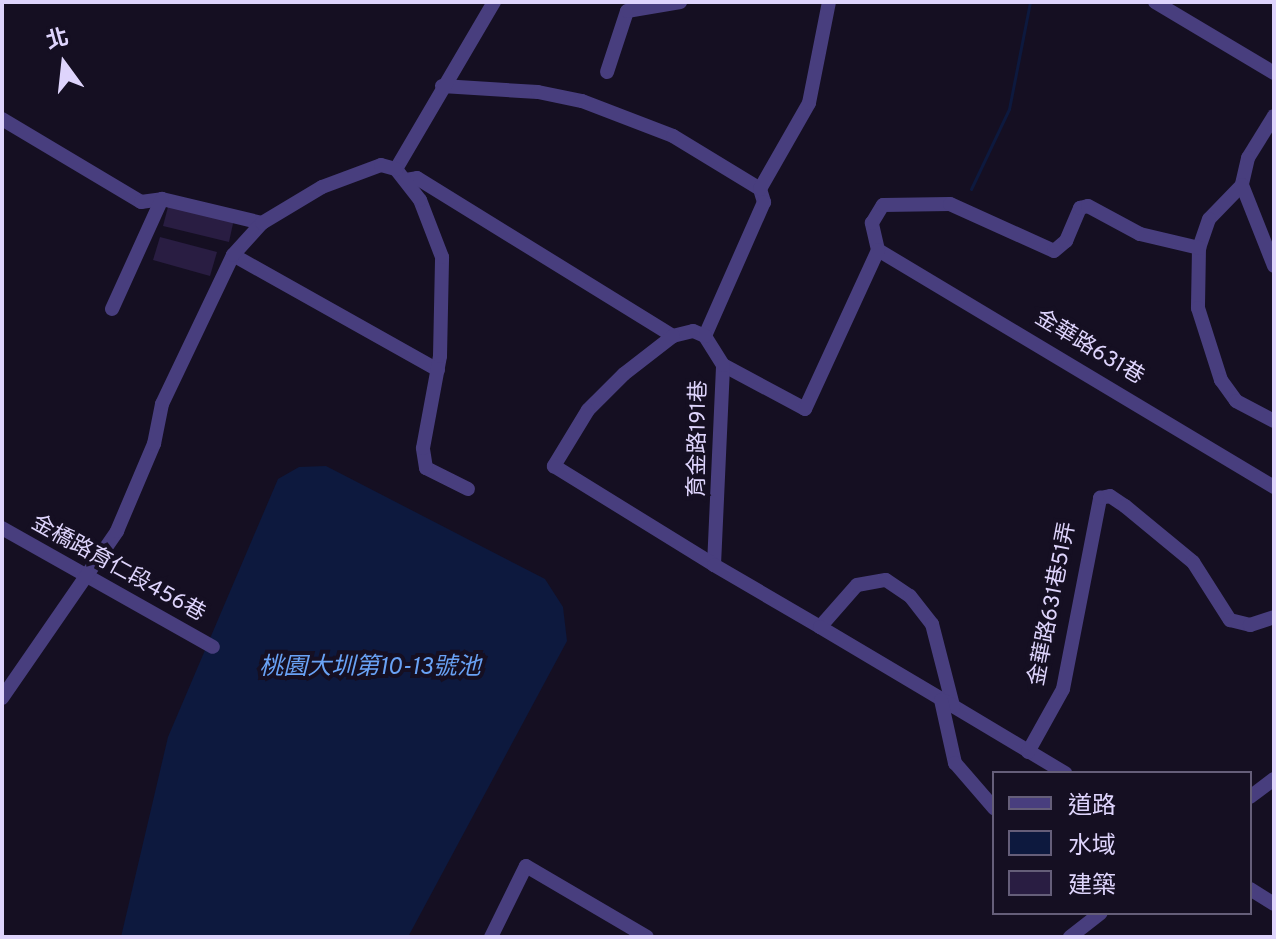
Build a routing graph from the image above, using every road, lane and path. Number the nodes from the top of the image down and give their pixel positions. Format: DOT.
graph roads {
  1 [pos="494,2"];
  2 [pos="680,2"];
  3 [pos="829,2"];
  4 [pos="1155,2"];
  5 [pos="607,72"];
  6 [pos="1274,73"];
  7 [pos="442,86"];
  8 [pos="1274,116"];
  9 [pos="2,119"];
  10 [pos="401,174"];
  11 [pos="1242,185"];
  12 [pos="760,189"];
  13 [pos="162,199"];
  14 [pos="262,223"];
  15 [pos="1199,248"];
  16 [pos="878,250"];
  17 [pos="233,255"];
  18 [pos="1274,266"];
  19 [pos="112,309"];
  20 [pos="673,336"];
  21 [pos="705,336"];
  22 [pos="723,365"];
  23 [pos="438,370"];
  24 [pos="1274,421"];
  25 [pos="1274,487"];
  26 [pos="468,489"];
  27 [pos="2,528"];
  28 [pos="714,565"];
  29 [pos="83,577"];
  30 [pos="1274,617"];
  31 [pos="820,627"];
  32 [pos="213,647"];
  33 [pos="2,698"];
  34 [pos="947,703"];
  35 [pos="1028,752"];
  36 [pos="1061,771"];
  37 [pos="1274,779"];
  38 [pos="1252,796"];
  39 [pos="992,806"];
  40 [pos="1252,890"];
  41 [pos="1274,904"];
  42 [pos="1098,915"];
  43 [pos="491,937"];
  44 [pos="647,937"];
  45 [pos="1070,937"];
  1 -- 7 [label="street"];
  2 -- 5 [label="street"];
  3 -- 12 [label="street"];
  4 -- 6 [label="street"];
  7 -- 10 [label="street"];
  7 -- 12 [label="street"];
  8 -- 11 [label="street"];
  9 -- 13 [label="street"];
  10 -- 14 [label="street"];
  10 -- 20 [label="street"];
  10 -- 23 [label="street"];
  11 -- 15 [label="street"];
  11 -- 18 [label="street"];
  12 -- 21 [label="street"];
  13 -- 14 [label="street"];
  13 -- 19 [label="street"];
  14 -- 17 [label="street"];
  15 -- 16 [label="street"];
  15 -- 24 [label="street"];
  16 -- 22 [label="street"];
  16 -- 25 [label="street, 金華路631巷"];
  17 -- 23 [label="street"];
  17 -- 29 [label="street"];
  20 -- 21 [label="street"];
  20 -- 28 [label="street"];
  21 -- 22 [label="street, 育金路191巷"];
  22 -- 28 [label="street, 育金路191巷"];
  23 -- 26 [label="street"];
  27 -- 29 [label="street, 金橋路育仁段456巷"];
  28 -- 31 [label="street"];
  29 -- 32 [label="street, 金橋路育仁段456巷"];
  29 -- 33 [label="street"];
  30 -- 35 [label="street, 金華路631巷51弄"];
  31 -- 34 [label="street"];
  31 -- 34 [label="street"];
  34 -- 35 [label="street"];
  34 -- 39 [label="street"];
  35 -- 36 [label="street"];
  37 -- 38 [label="street"];
  40 -- 41 [label="street"];
  42 -- 45 [label="street"];
  43 -- 44 [label="street"];
}
